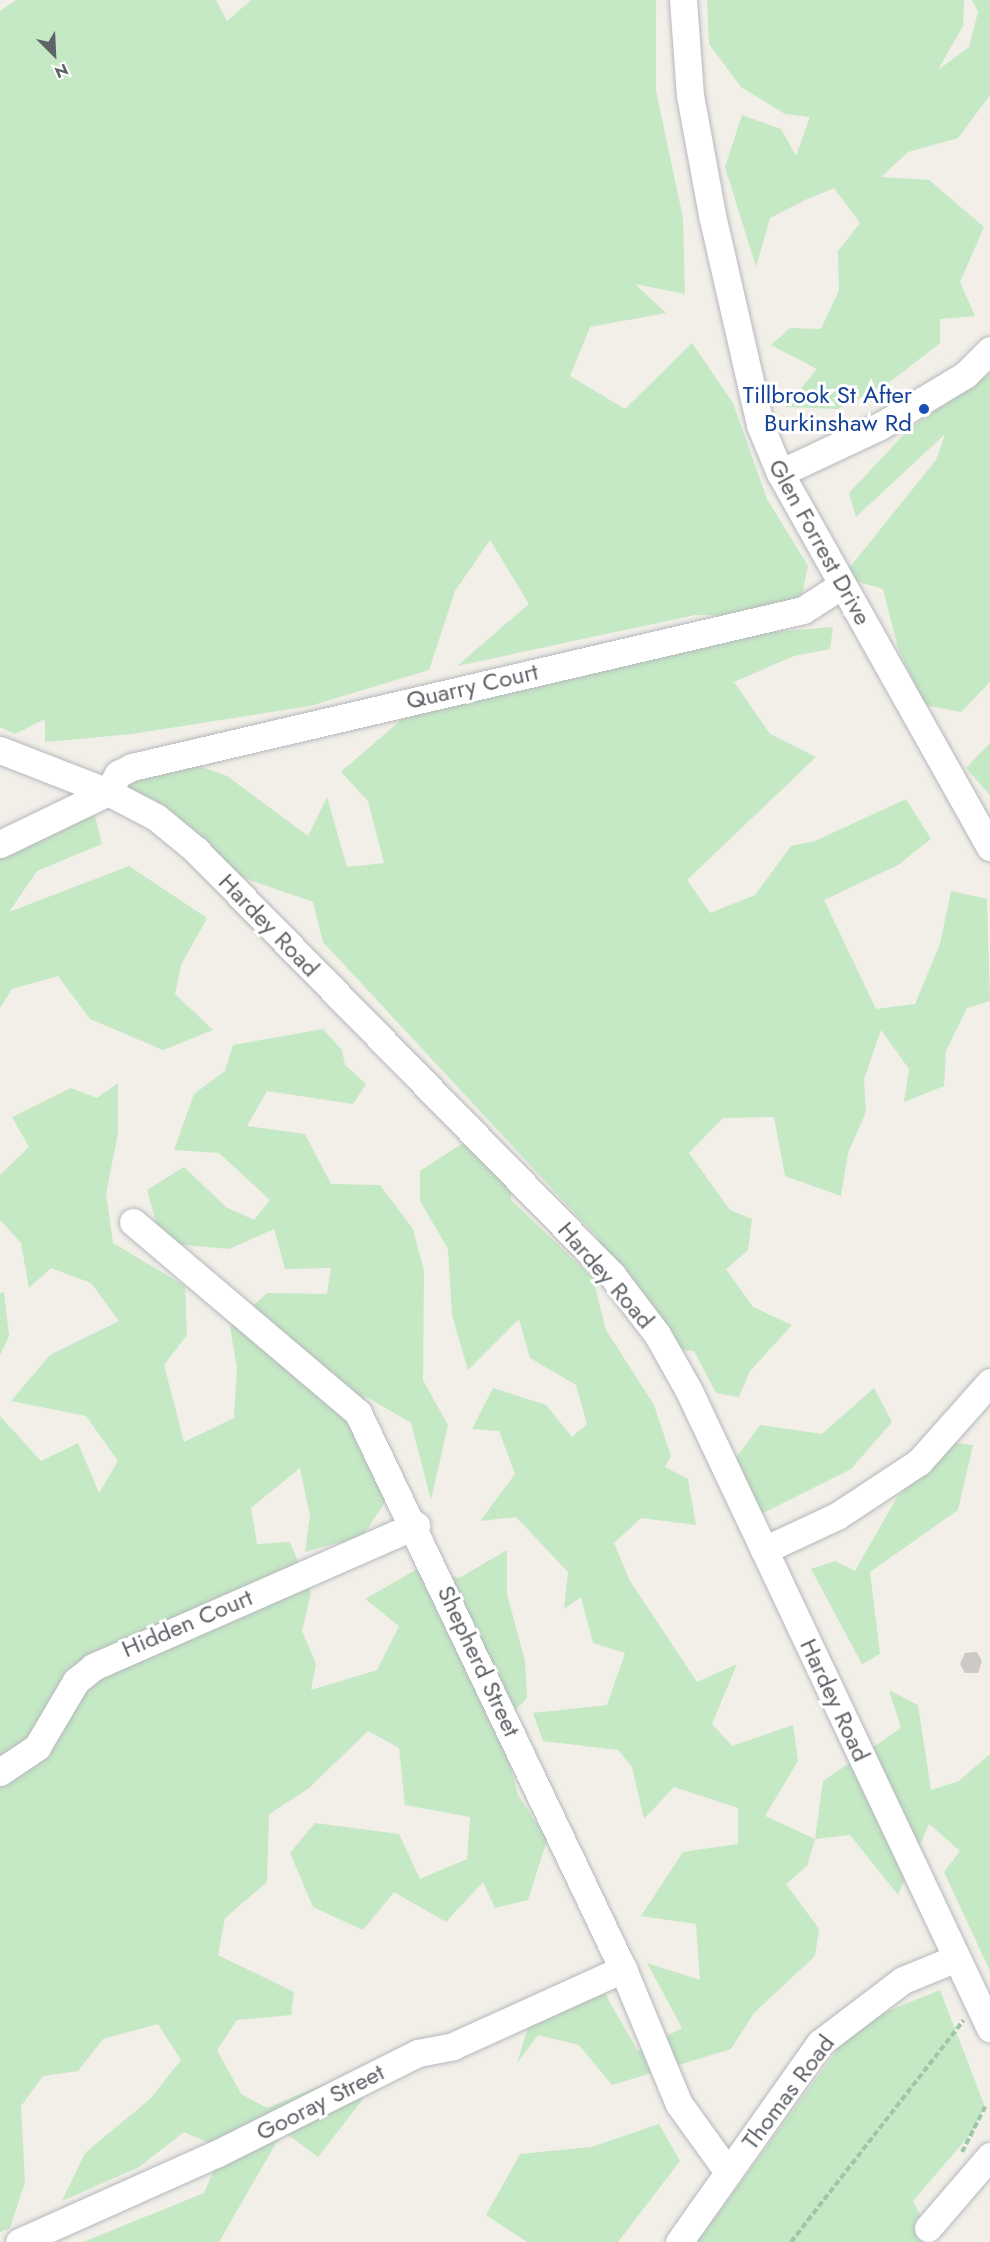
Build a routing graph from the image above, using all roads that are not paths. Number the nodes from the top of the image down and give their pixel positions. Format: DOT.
graph roads {
  1 [pos="682,0"];
  2 [pos="990,350"];
  3 [pos="780,473"];
  4 [pos="842,585"];
  5 [pos="0,750"];
  6 [pos="108,792"];
  7 [pos="0,844"];
  8 [pos="990,847"];
  9 [pos="133,1222"];
  10 [pos="990,1382"];
  11 [pos="416,1525"];
  12 [pos="764,1550"];
  13 [pos="0,1772"];
  14 [pos="957,1958"];
  15 [pos="623,1969"];
  16 [pos="990,2028"];
  17 [pos="990,2156"];
  18 [pos="728,2172"];
  19 [pos="928,2228"];
  20 [pos="19,2242"];
  21 [pos="679,2242"];
  1 -- 3 [label="street, Glen Forrest Drive"];
  2 -- 3 [label="street"];
  3 -- 4 [label="street, Glen Forrest Drive"];
  4 -- 6 [label="street, Quarry Court"];
  4 -- 8 [label="street, Glen Forrest Drive"];
  5 -- 6 [label="street, Hardey Road"];
  6 -- 7 [label="street"];
  6 -- 12 [label="street, Hardey Road"];
  9 -- 11 [label="street, Shepherd Street"];
  10 -- 12 [label="street"];
  11 -- 13 [label="street, Hidden Court"];
  11 -- 15 [label="street, Shepherd Street"];
  12 -- 14 [label="street, Hardey Road"];
  14 -- 16 [label="street, Hardey Road"];
  14 -- 18 [label="street, Thomas Road"];
  15 -- 18 [label="street, Shepherd Street"];
  15 -- 20 [label="street, Gooray Street"];
  17 -- 19 [label="street"];
  18 -- 21 [label="street, Thomas Road"];
}
